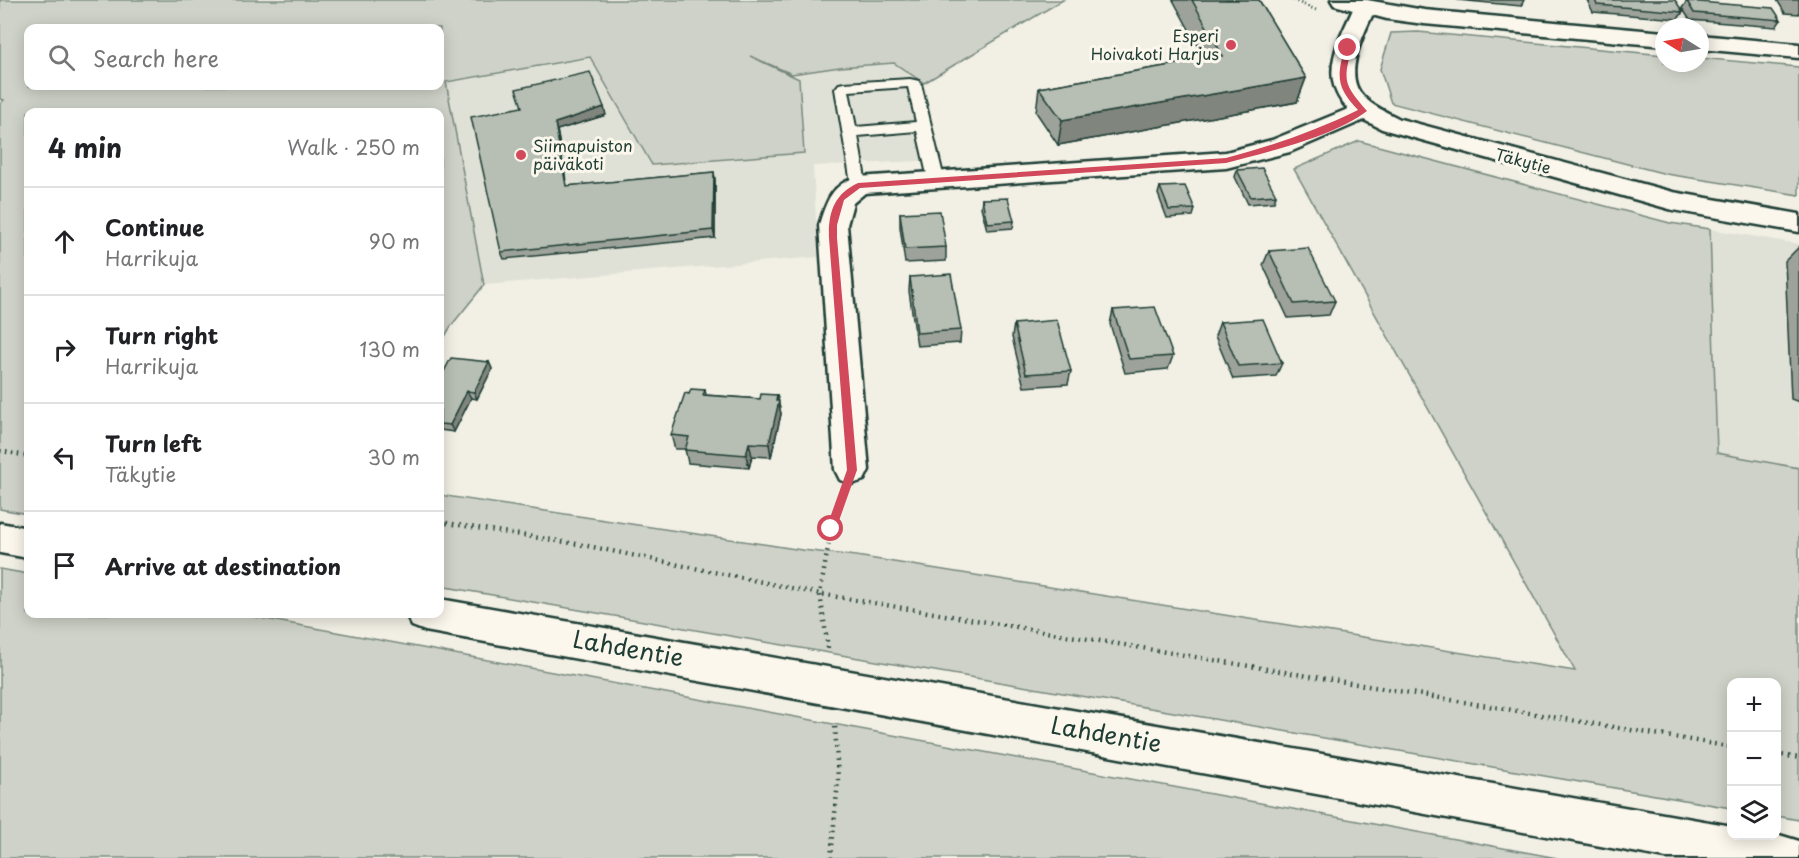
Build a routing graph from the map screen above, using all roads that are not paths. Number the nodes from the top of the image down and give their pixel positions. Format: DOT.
graph roads {
  1 [pos="1353,4"];
  2 [pos="1655,38"];
  3 [pos="1709,43"];
  4 [pos="1799,51"];
  5 [pos="1363,111"];
  6 [pos="925,126"];
  7 [pos="849,132"];
  8 [pos="936,179"];
  9 [pos="858,185"];
  10 [pos="1799,223"];
  11 [pos="852,470"];
  12 [pos="0,538"];
  13 [pos="24,542"];
  14 [pos="444,617"];
  15 [pos="1787,858"];
  1 -- 2 [label="street"];
  1 -- 5 [label="street, Täkytie"];
  3 -- 4 [label="street"];
  5 -- 8 [label="street"];
  5 -- 10 [label="street, Täkytie"];
  6 -- 7 [label="lane"];
  6 -- 7 [label="lane"];
  6 -- 8 [label="lane"];
  7 -- 9 [label="lane"];
  8 -- 9 [label="street"];
  9 -- 11 [label="street"];
  12 -- 13 [label="street"];
  14 -- 15 [label="street, Lahdentie"];
}
